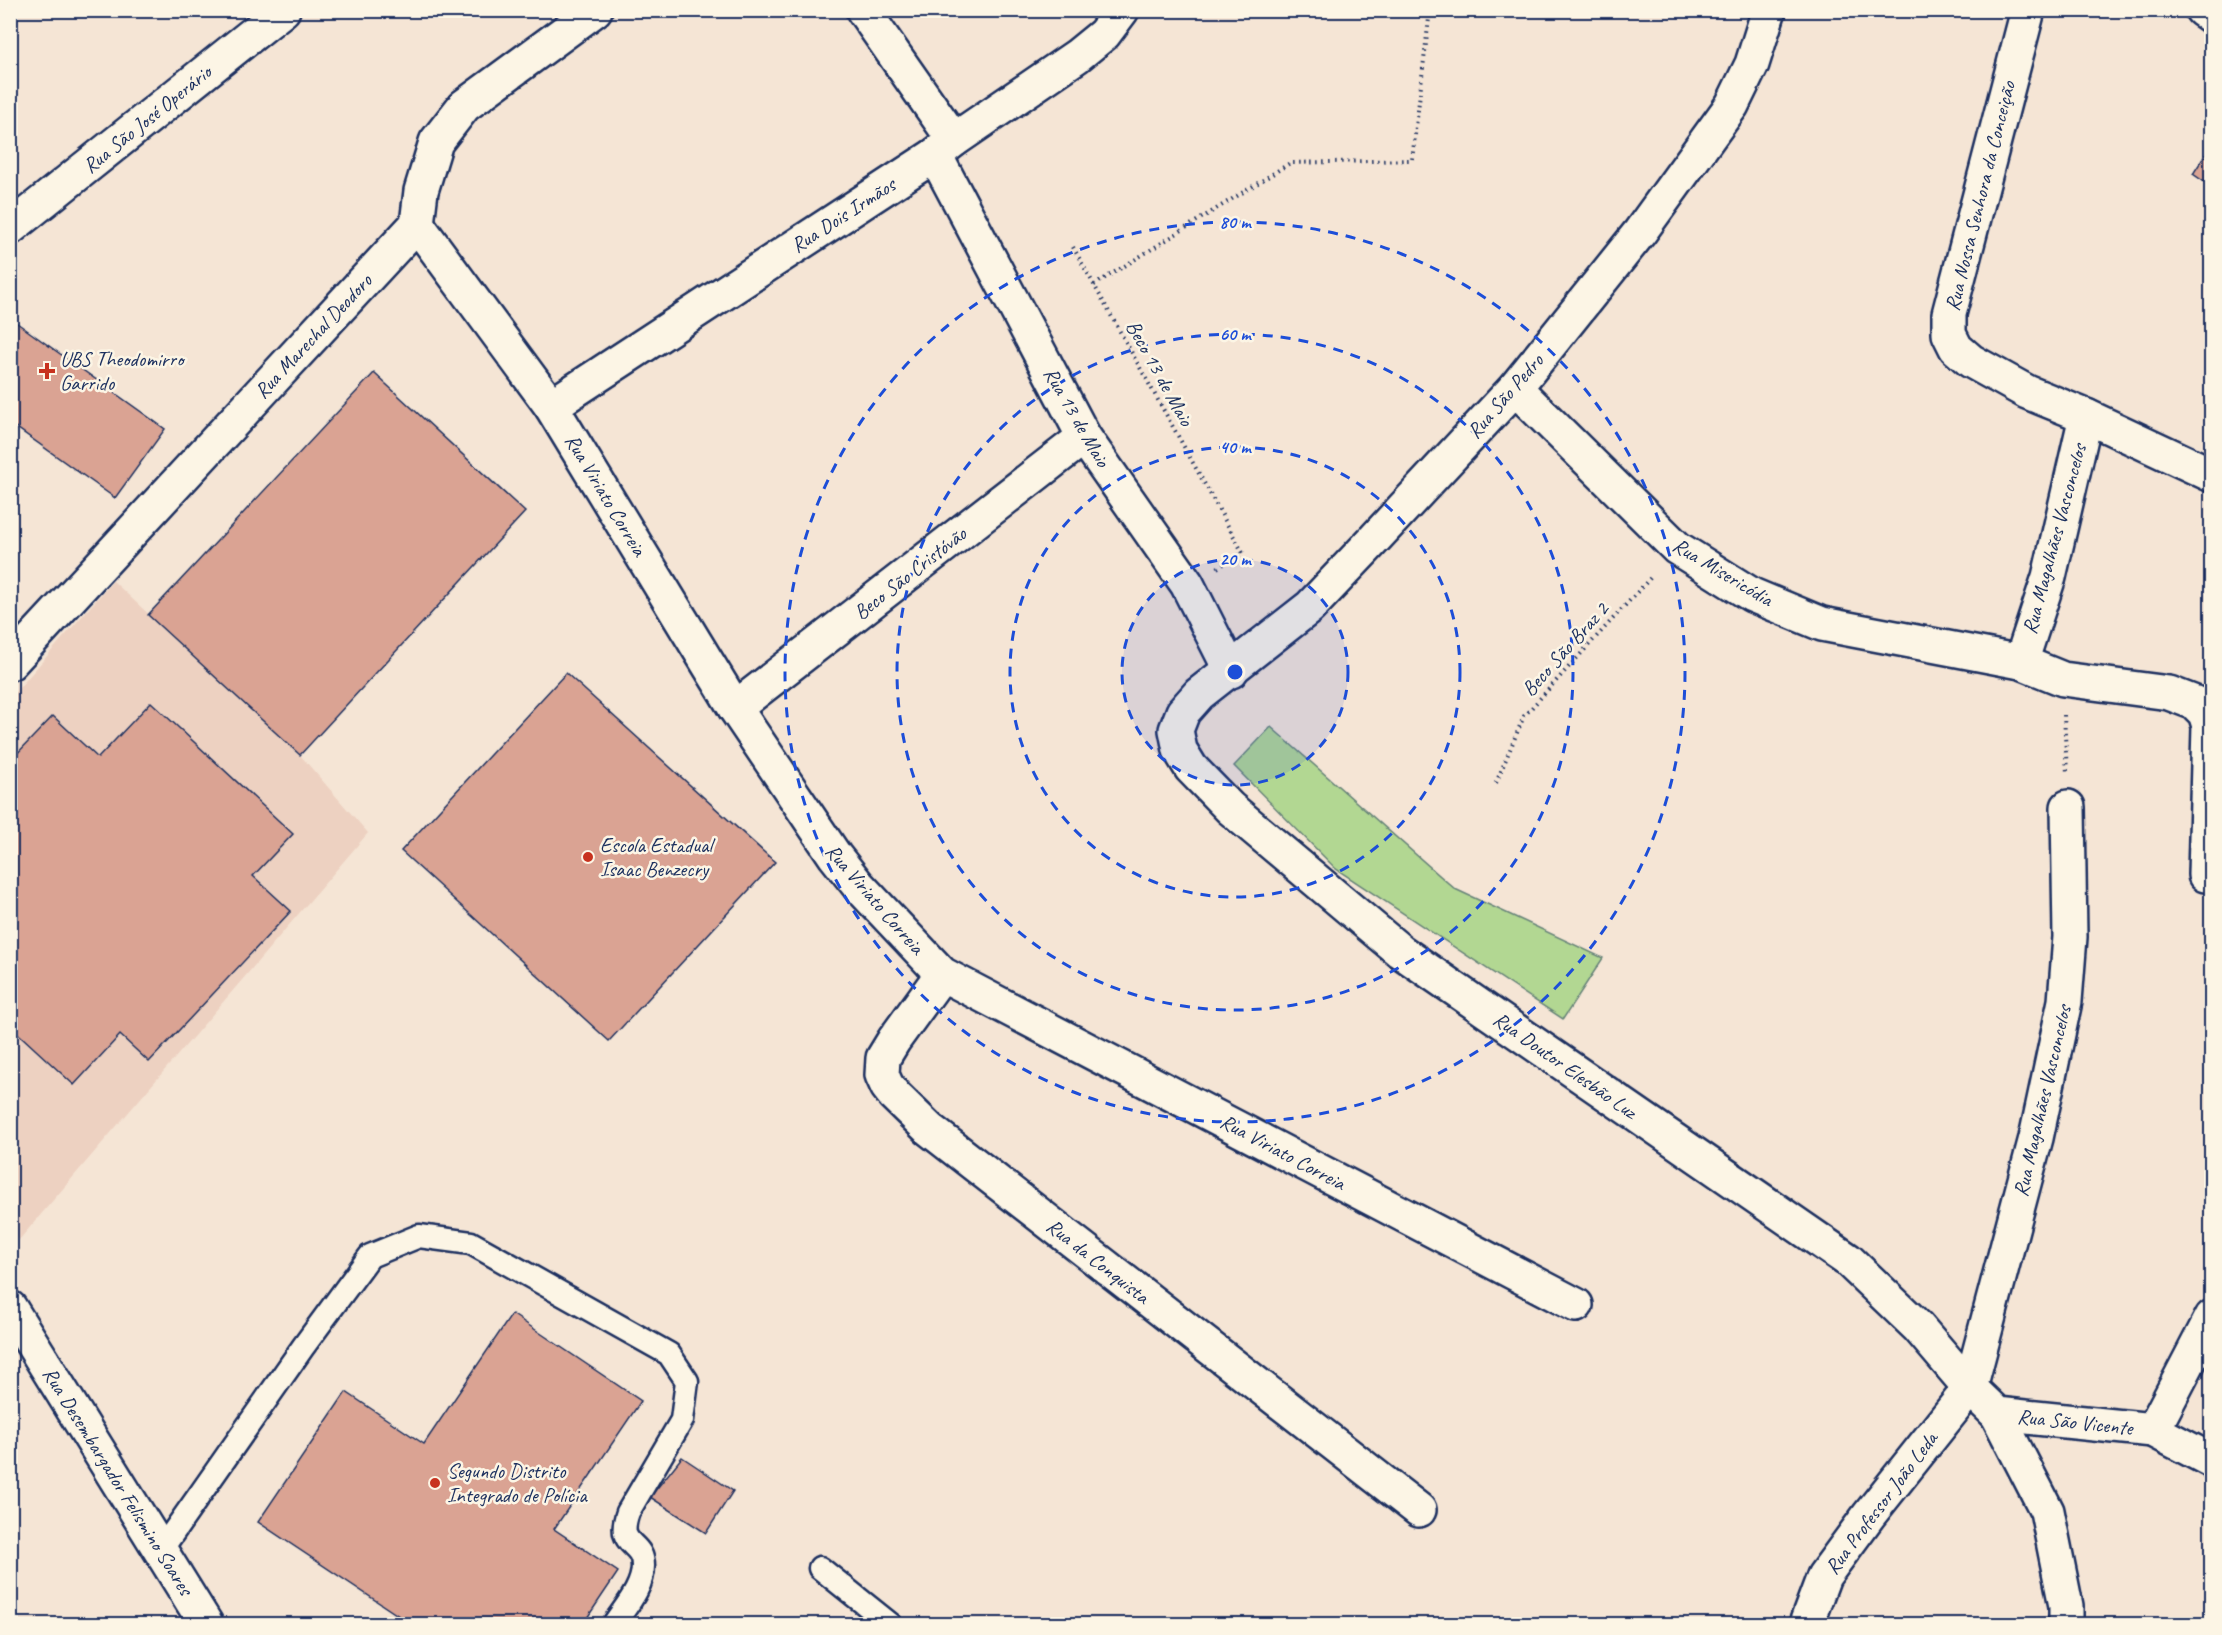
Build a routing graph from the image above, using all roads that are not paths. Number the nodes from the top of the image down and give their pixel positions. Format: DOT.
graph roads {
  1 [pos="283,10"];
  2 [pos="595,10"];
  3 [pos="863,10"];
  4 [pos="1122,10"];
  5 [pos="1769,10"];
  6 [pos="2028,10"];
  7 [pos="2202,10"];
  8 [pos="2211,17"];
  9 [pos="944,147"];
  10 [pos="417,224"];
  11 [pos="10,228"];
  12 [pos="1515,388"];
  13 [pos="551,406"];
  14 [pos="2086,416"];
  15 [pos="1084,437"];
  16 [pos="2211,476"];
  17 [pos="2021,662"];
  18 [pos="10,663"];
  19 [pos="1232,671"];
  20 [pos="735,708"];
  21 [pos="1176,730"];
  22 [pos="2068,807"];
  23 [pos="2205,875"];
  24 [pos="942,974"];
  25 [pos="1576,1305"];
  26 [pos="2211,1317"];
  27 [pos="16,1329"];
  28 [pos="1970,1388"];
  29 [pos="1997,1414"];
  30 [pos="2153,1430"];
  31 [pos="2211,1461"];
  32 [pos="1419,1510"];
  33 [pos="161,1550"];
  34 [pos="820,1568"];
  35 [pos="206,1624"];
  36 [pos="614,1624"];
  37 [pos="890,1624"];
  38 [pos="1806,1624"];
  39 [pos="2066,1624"];
  1 -- 11 [label="street, Rua São José Operário"];
  2 -- 10 [label="street"];
  3 -- 9 [label="street, Rua 13 de Maio"];
  4 -- 9 [label="street, Rua Dois Irmãos"];
  5 -- 12 [label="street, Rua São Pedro"];
  6 -- 14 [label="street, Rua Nossa Senhora da Conceição"];
  7 -- 8 [label="street"];
  9 -- 13 [label="street, Rua Dois Irmãos"];
  9 -- 15 [label="street, Rua 13 de Maio"];
  10 -- 13 [label="street, Rua Viriato Correia"];
  10 -- 18 [label="street, Rua Marechal Deodoro"];
  12 -- 17 [label="street, Rua Misericódia"];
  12 -- 19 [label="street, Rua São Pedro"];
  13 -- 20 [label="street, Rua Viriato Correia"];
  14 -- 16 [label="street, Rua Nossa Senhora da Conceição"];
  14 -- 17 [label="street, Rua Magalhães Vasconcelos"];
  15 -- 19 [label="street, Rua 13 de Maio"];
  15 -- 20 [label="street, Beco São Cristóvão"];
  17 -- 23 [label="street, Rua Misericódia"];
  19 -- 21 [label="street, Rua São Pedro"];
  20 -- 24 [label="street, Rua Viriato Correia"];
  21 -- 28 [label="street, Rua Doutor Elesbão Luz"];
  22 -- 28 [label="street, Rua Magalhães Vasconcelos"];
  24 -- 25 [label="street, Rua Viriato Correia"];
  24 -- 32 [label="street, Rua da Conquista"];
  26 -- 30 [label="street"];
  27 -- 33 [label="street, Rua Desembargador Felismino Soares"];
  28 -- 29 [label="street, Rua São Vicente"];
  28 -- 38 [label="street, Rua Professor João Leda"];
  29 -- 30 [label="street, Rua São Vicente"];
  29 -- 39 [label="street"];
  30 -- 31 [label="street"];
  33 -- 35 [label="street, Rua Desembargador Felismino Soares"];
  33 -- 36 [label="lane"];
  34 -- 37 [label="lane"];
}
